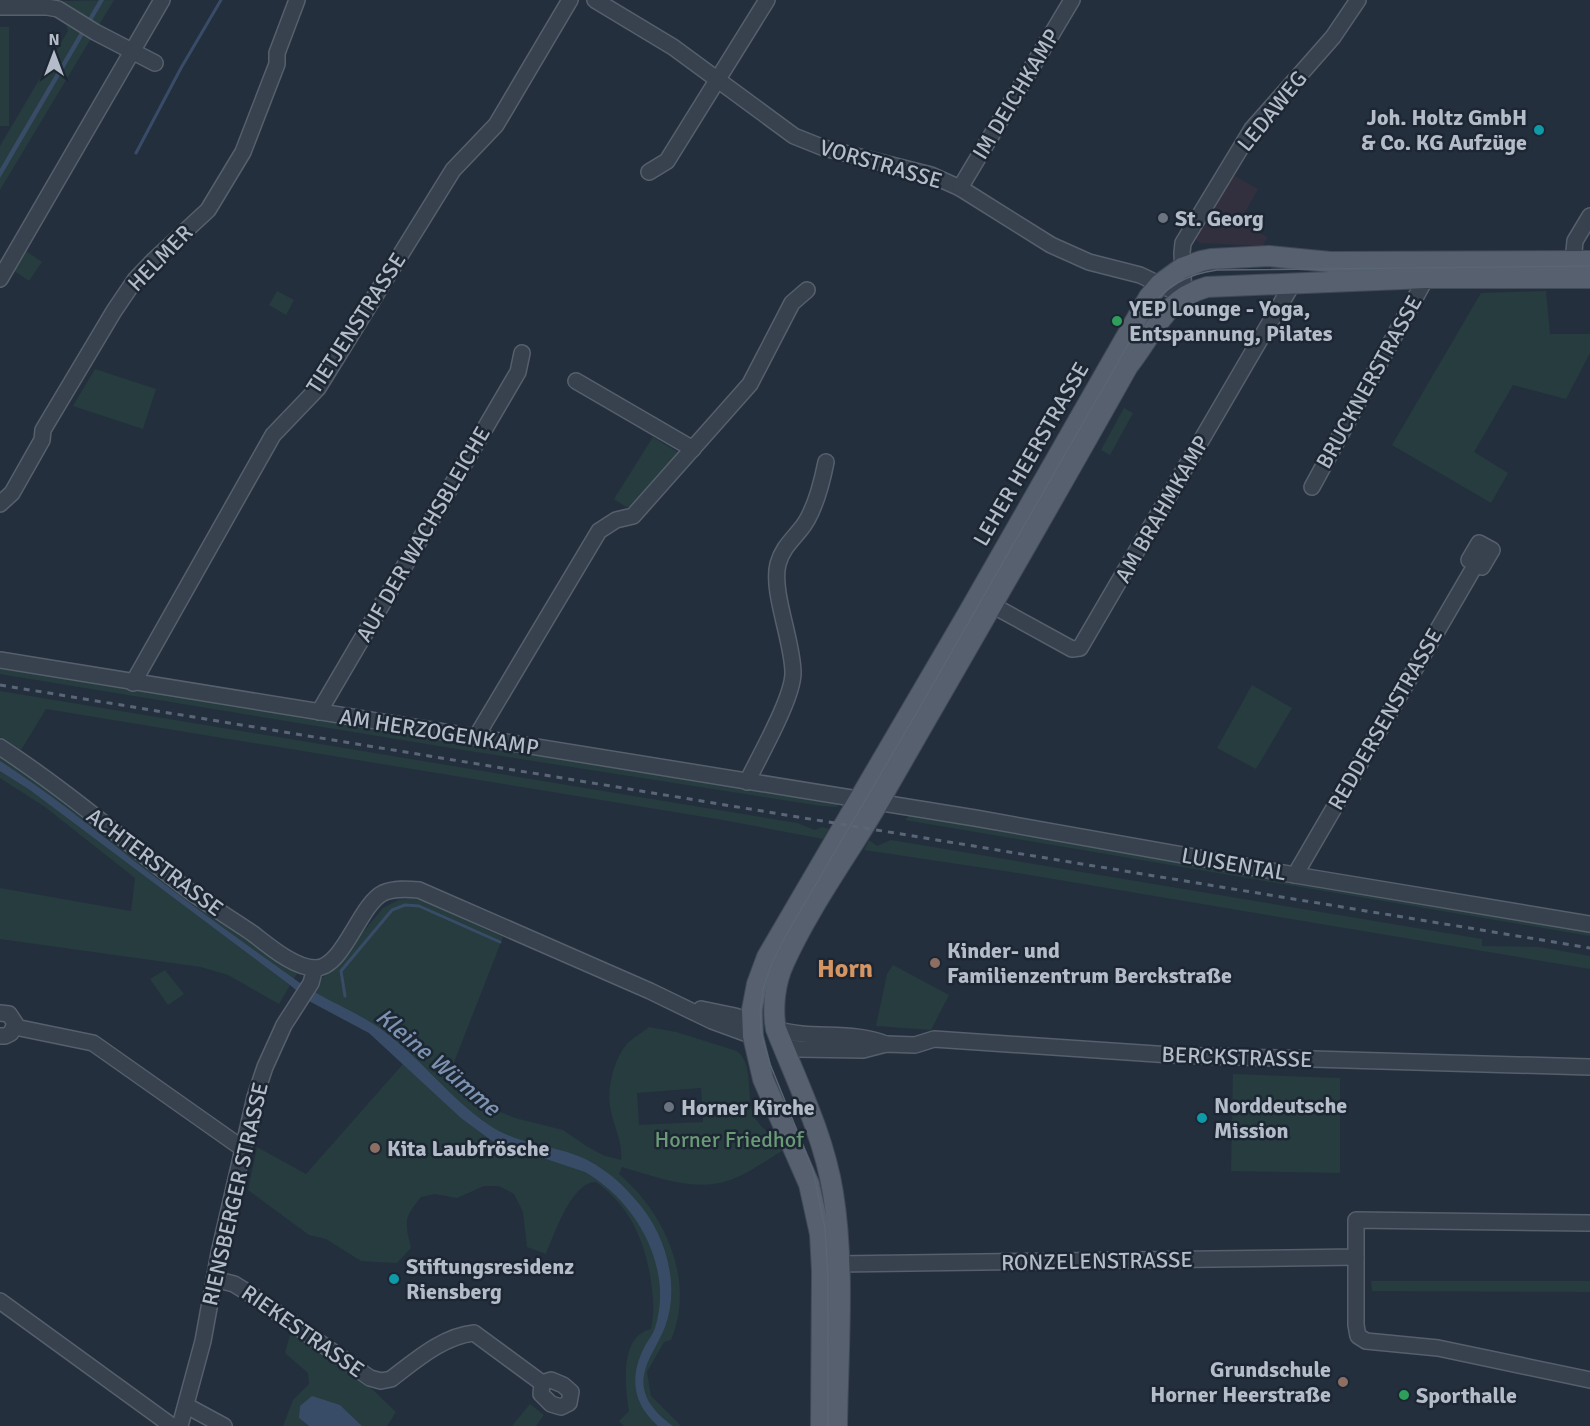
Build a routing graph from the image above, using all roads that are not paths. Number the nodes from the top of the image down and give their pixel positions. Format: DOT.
graph roads {
  1 [pos="162,0"];
  2 [pos="297,0"];
  3 [pos="570,0"];
  4 [pos="595,0"];
  5 [pos="767,0"];
  6 [pos="1072,0"];
  7 [pos="1358,0"];
  8 [pos="0,7"];
  9 [pos="132,52"];
  10 [pos="155,63"];
  11 [pos="716,80"];
  12 [pos="649,172"];
  13 [pos="960,188"];
  14 [pos="1590,216"];
  15 [pos="1582,262"];
  16 [pos="1182,268"];
  17 [pos="1425,278"];
  18 [pos="1590,278"];
  19 [pos="0,279"];
  20 [pos="1293,283"];
  21 [pos="1160,284"];
  22 [pos="807,290"];
  23 [pos="1185,296"];
  24 [pos="522,353"];
  25 [pos="576,381"];
  26 [pos="693,449"];
  27 [pos="825,462"];
  28 [pos="1312,487"];
  29 [pos="0,504"];
  30 [pos="1476,564"];
  31 [pos="992,605"];
  32 [pos="0,660"];
  33 [pos="133,683"];
  34 [pos="319,712"];
  35 [pos="476,737"];
  36 [pos="0,747"];
  37 [pos="747,782"];
  38 [pos="859,799"];
  39 [pos="879,802"];
  40 [pos="1295,875"];
  41 [pos="1589,922"];
  42 [pos="313,976"];
  43 [pos="0,1013"];
  44 [pos="15,1027"];
  45 [pos="752,1029"];
  46 [pos="0,1036"];
  47 [pos="779,1038"];
  48 [pos="1590,1067"];
  49 [pos="242,1148"];
  50 [pos="1590,1223"];
  51 [pos="1356,1257"];
  52 [pos="838,1264"];
  53 [pos="214,1279"];
  54 [pos="0,1301"];
  55 [pos="1590,1380"];
  56 [pos="542,1383"];
  57 [pos="187,1406"];
  58 [pos="172,1426"];
  59 [pos="180,1426"];
  60 [pos="224,1426"];
  61 [pos="821,1426"];
  62 [pos="837,1426"];
  1 -- 9 [label="street"];
  2 -- 29 [label="street, HELMER"];
  3 -- 33 [label="street, TIETJENSTRASSE"];
  4 -- 11 [label="street, VORSTRASSE"];
  5 -- 11 [label="street"];
  6 -- 13 [label="street, IM DEICHKAMP"];
  7 -- 16 [label="street, LEDAWEG"];
  8 -- 9 [label="street"];
  9 -- 10 [label="street"];
  9 -- 19 [label="street"];
  11 -- 12 [label="street"];
  11 -- 13 [label="street, VORSTRASSE"];
  13 -- 21 [label="street, VORSTRASSE"];
  14 -- 15 [label="street"];
  15 -- 16 [label="main road, LEHER HEERSTRASSE"];
  16 -- 21 [label="main road, LEHER HEERSTRASSE"];
  16 -- 23 [label="street, LEDAWEG"];
  17 -- 18 [label="main road, LEHER HEERSTRASSE"];
  17 -- 20 [label="main road, LEHER HEERSTRASSE"];
  17 -- 28 [label="street, BRUCKNERSTRASSE"];
  20 -- 23 [label="main road, LEHER HEERSTRASSE"];
  20 -- 31 [label="street, AM BRAHMKAMP"];
  21 -- 23 [label="street, VORSTRASSE"];
  21 -- 38 [label="main road, LEHER HEERSTRASSE"];
  22 -- 26 [label="street"];
  23 -- 31 [label="main road, LEHER HEERSTRASSE"];
  24 -- 34 [label="street, AUF DER WACHSBLEICHE"];
  25 -- 26 [label="street"];
  26 -- 35 [label="street"];
  27 -- 37 [label="street"];
  30 -- 40 [label="street, REDDERSENSTRASSE"];
  31 -- 39 [label="main road, LEHER HEERSTRASSE"];
  32 -- 33 [label="street, AM HERZOGENKAMP"];
  33 -- 34 [label="street, AM HERZOGENKAMP"];
  34 -- 35 [label="street, AM HERZOGENKAMP"];
  35 -- 37 [label="street, AM HERZOGENKAMP"];
  36 -- 42 [label="street, ACHTERSTRASSE"];
  37 -- 38 [label="street, AM HERZOGENKAMP"];
  38 -- 39 [label="street, AM HERZOGENKAMP"];
  38 -- 45 [label="main road, LEHER HEERSTRASSE"];
  39 -- 40 [label="street, LUISENTAL"];
  39 -- 47 [label="main road, LEHER HEERSTRASSE"];
  40 -- 41 [label="street, LUISENTAL"];
  42 -- 45 [label="street, RIENSBERGER STRASSE"];
  42 -- 49 [label="street, RIENSBERGER STRASSE"];
  43 -- 44 [label="street"];
  44 -- 46 [label="street"];
  44 -- 49 [label="street"];
  45 -- 47 [label="main road"];
  45 -- 61 [label="main road, LEHER HEERSTRASSE"];
  47 -- 48 [label="street, BERCKSTRASSE"];
  47 -- 52 [label="main road"];
  49 -- 53 [label="street, RIENSBERGER STRASSE"];
  50 -- 51 [label="street"];
  51 -- 52 [label="street, RONZELENSTRASSE"];
  51 -- 55 [label="street"];
  52 -- 62 [label="main road"];
  53 -- 56 [label="street, RIEKESTRASSE"];
  53 -- 57 [label="street, RIENSBERGER STRASSE"];
  54 -- 58 [label="street"];
  57 -- 59 [label="street, RIENSBERGER STRASSE"];
  57 -- 60 [label="street"];
}
